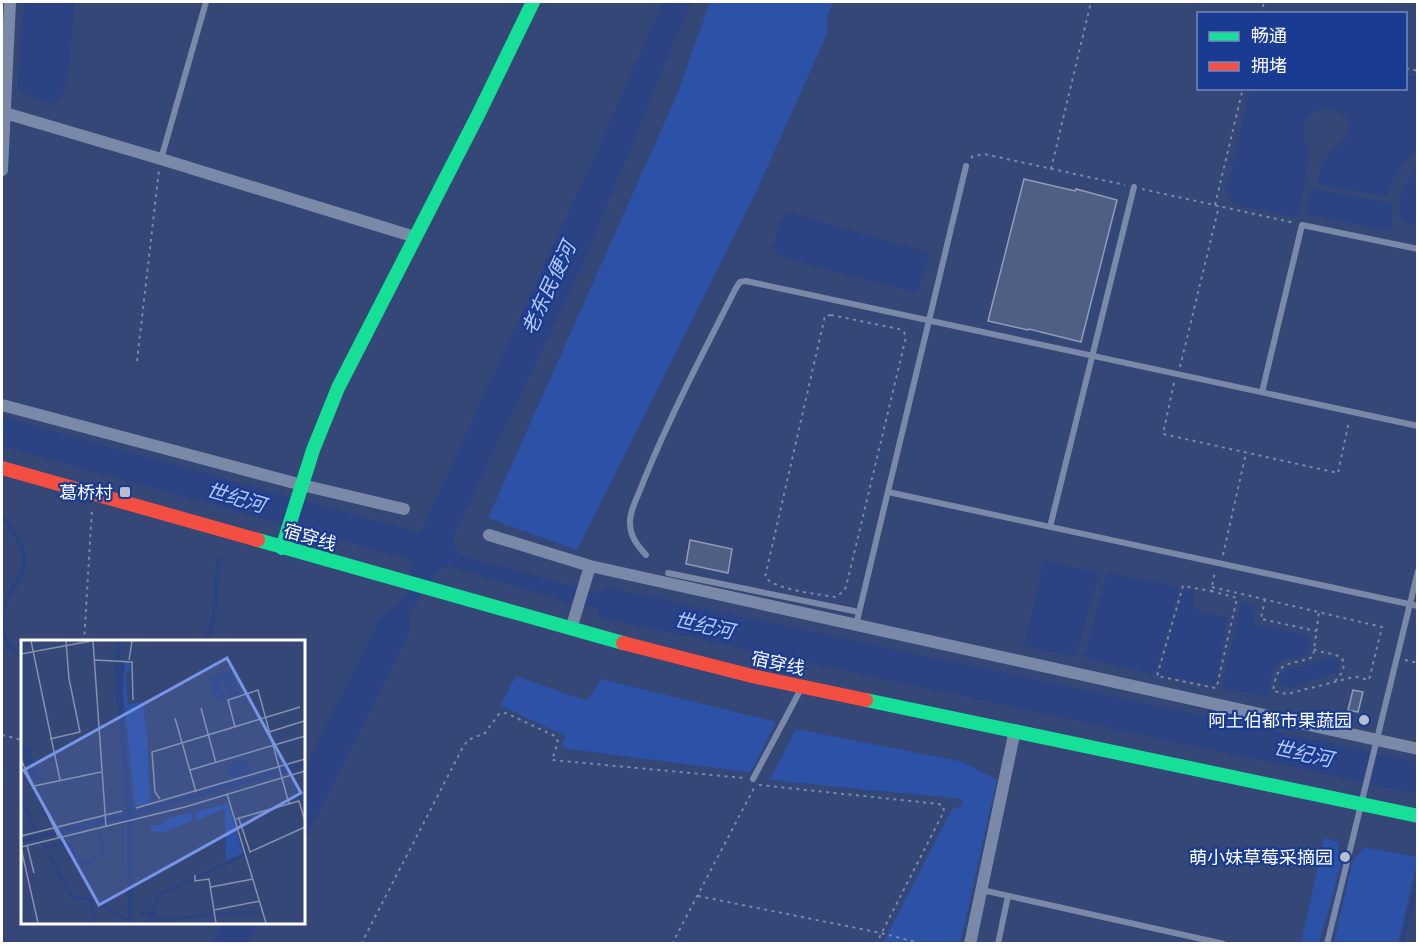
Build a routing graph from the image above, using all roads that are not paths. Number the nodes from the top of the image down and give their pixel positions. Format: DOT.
graph roads {
  1 [pos="10,2"];
  2 [pos="206,2"];
  3 [pos="525,2"];
  4 [pos="533,2"];
  5 [pos="5,113"];
  6 [pos="160,159"];
  7 [pos="966,166"];
  8 [pos="2,170"];
  9 [pos="1134,187"];
  10 [pos="411,235"];
  11 [pos="1418,249"];
  12 [pos="930,321"];
  13 [pos="1091,356"];
  14 [pos="1262,392"];
  15 [pos="2,405"];
  16 [pos="1418,426"];
  17 [pos="2,468"];
  18 [pos="296,488"];
  19 [pos="888,492"];
  20 [pos="404,509"];
  21 [pos="1050,527"];
  22 [pos="489,535"];
  23 [pos="277,546"];
  24 [pos="646,555"];
  25 [pos="1418,571"];
  26 [pos="588,572"];
  27 [pos="668,573"];
  28 [pos="780,586"];
  29 [pos="778,595"];
  30 [pos="1409,605"];
  31 [pos="1418,606"];
  32 [pos="860,612"];
  33 [pos="573,623"];
  34 [pos="856,625"];
  35 [pos="802,686"];
  36 [pos="1015,730"];
  37 [pos="1376,744"];
  38 [pos="1418,749"];
  39 [pos="753,779"];
  40 [pos="1363,797"];
  41 [pos="1418,816"];
  42 [pos="982,890"];
  43 [pos="1008,896"];
  44 [pos="970,944"];
  45 [pos="998,944"];
  46 [pos="1224,944"];
  47 [pos="1328,944"];
  1 -- 5 [label="street"];
  2 -- 6 [label="lane"];
  3 -- 10 [label="main road"];
  4 -- 10 [label="main road"];
  5 -- 6 [label="street"];
  5 -- 8 [label="street"];
  6 -- 10 [label="street"];
  7 -- 12 [label="lane"];
  9 -- 13 [label="lane"];
  10 -- 18 [label="main road"];
  11 -- 14 [label="lane"];
  12 -- 13 [label="lane"];
  12 -- 19 [label="lane"];
  12 -- 24 [label="lane"];
  13 -- 14 [label="lane"];
  13 -- 21 [label="lane"];
  14 -- 16 [label="lane"];
  15 -- 18 [label="street"];
  17 -- 23 [label="main road, 宿穿线"];
  18 -- 20 [label="street"];
  18 -- 23 [label="main road"];
  19 -- 21 [label="lane"];
  19 -- 32 [label="lane"];
  21 -- 30 [label="lane"];
  22 -- 26 [label="street"];
  23 -- 33 [label="main road, 宿穿线"];
  25 -- 30 [label="lane"];
  26 -- 33 [label="street"];
  26 -- 34 [label="street"];
  27 -- 29 [label="lane"];
  28 -- 29 [label="lane"];
  29 -- 32 [label="lane"];
  30 -- 31 [label="lane"];
  30 -- 37 [label="lane"];
  32 -- 34 [label="lane"];
  33 -- 35 [label="main road, 宿穿线"];
  34 -- 37 [label="street"];
  35 -- 36 [label="main road, 宿穿线"];
  35 -- 39 [label="lane"];
  36 -- 40 [label="main road, 宿穿线"];
  36 -- 42 [label="street"];
  37 -- 38 [label="street"];
  37 -- 40 [label="lane"];
  40 -- 41 [label="main road, 宿穿线"];
  40 -- 47 [label="lane"];
  42 -- 43 [label="lane"];
  42 -- 44 [label="street"];
  43 -- 45 [label="lane"];
  43 -- 46 [label="lane"];
}
